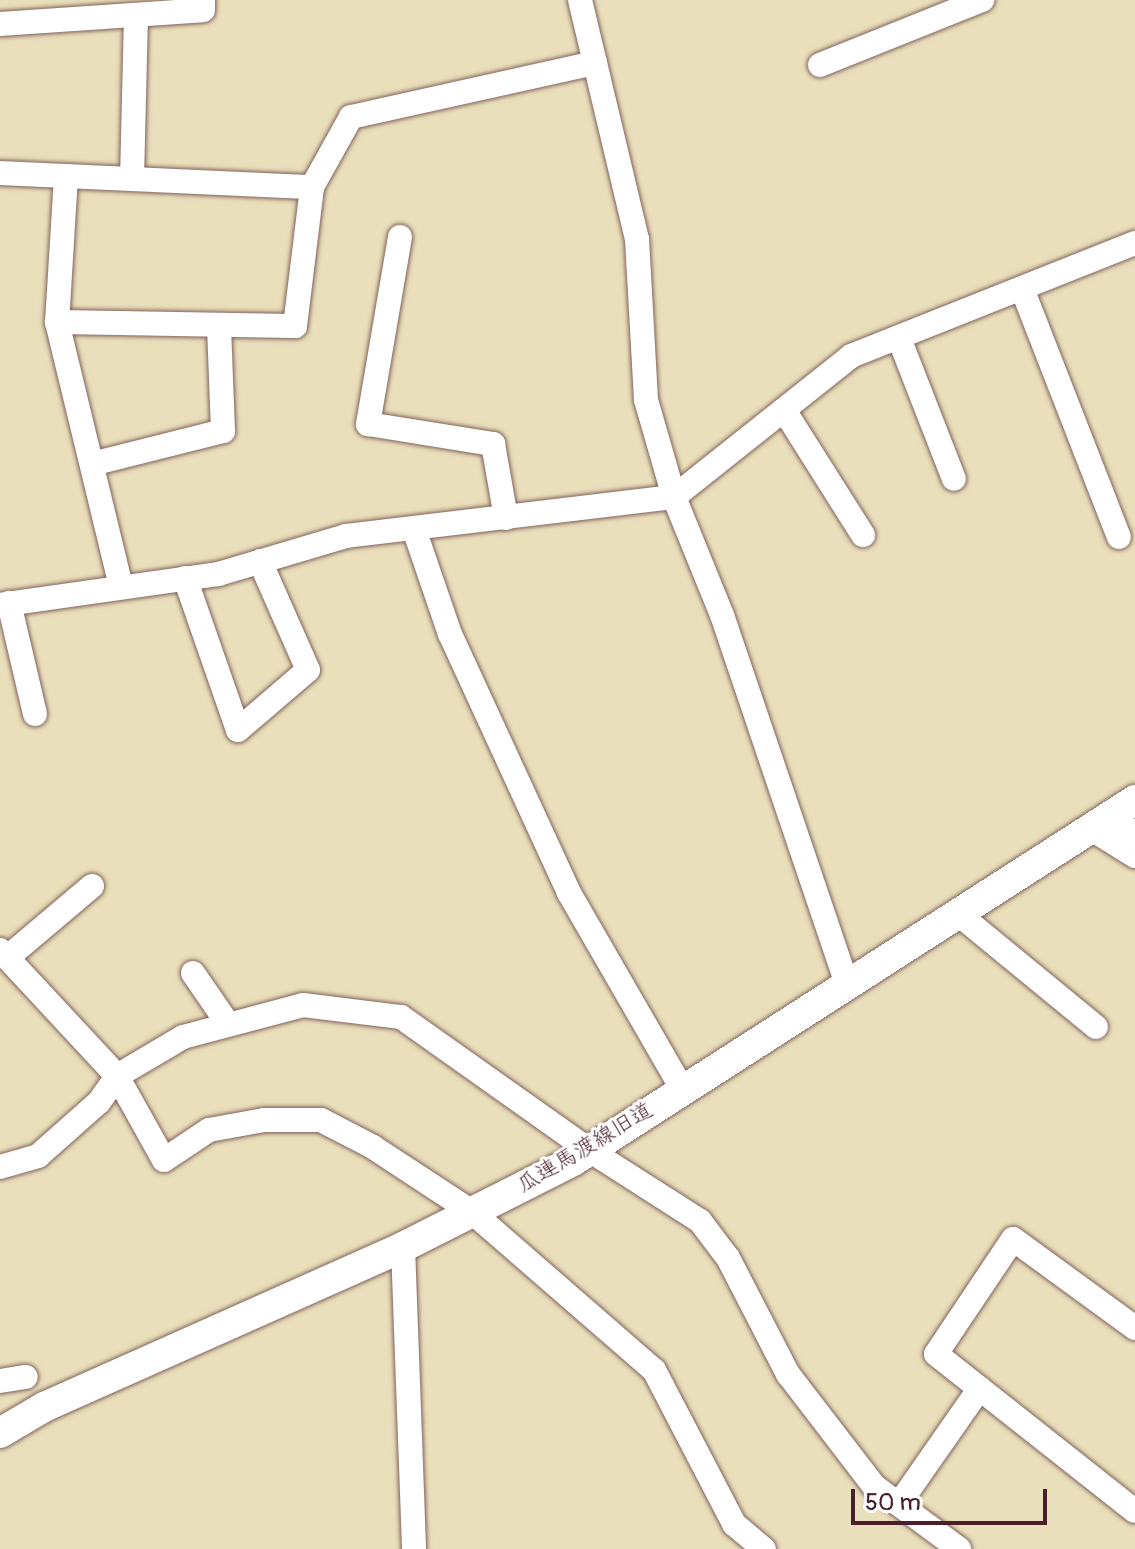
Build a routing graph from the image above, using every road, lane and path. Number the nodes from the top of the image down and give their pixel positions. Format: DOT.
graph roads {
  1 [pos="203,0"];
  2 [pos="580,0"];
  3 [pos="982,0"];
  4 [pos="136,15"];
  5 [pos="0,24"];
  6 [pos="595,63"];
  7 [pos="820,65"];
  8 [pos="0,173"];
  9 [pos="66,176"];
  10 [pos="132,179"];
  11 [pos="312,187"];
  12 [pos="400,237"];
  13 [pos="1135,243"];
  14 [pos="1023,291"];
  15 [pos="57,322"];
  16 [pos="219,325"];
  17 [pos="899,338"];
  18 [pos="784,410"];
  19 [pos="92,464"];
  20 [pos="954,479"];
  21 [pos="674,497"];
  22 [pos="506,518"];
  23 [pos="414,529"];
  24 [pos="863,535"];
  25 [pos="1119,537"];
  26 [pos="260,561"];
  27 [pos="185,578"];
  28 [pos="121,586"];
  29 [pos="5,604"];
  30 [pos="35,714"];
  31 [pos="1135,800"];
  32 [pos="1090,828"];
  33 [pos="1135,831"];
  34 [pos="1135,856"];
  35 [pos="92,886"];
  36 [pos="956,912"];
  37 [pos="4,954"];
  38 [pos="193,973"];
  39 [pos="846,981"];
  40 [pos="228,1024"];
  41 [pos="1096,1027"];
  42 [pos="117,1076"];
  43 [pos="682,1089"];
  44 [pos="589,1150"];
  45 [pos="0,1167"];
  46 [pos="472,1212"];
  47 [pos="403,1247"];
  48 [pos="1135,1328"];
  49 [pos="26,1377"];
  50 [pos="0,1381"];
  51 [pos="980,1388"];
  52 [pos="0,1433"];
  53 [pos="899,1504"];
  54 [pos="1135,1511"];
  55 [pos="414,1549"];
  56 [pos="764,1549"];
  57 [pos="959,1549"];
  1 -- 4 [label="street"];
  2 -- 6 [label="street"];
  3 -- 7 [label="street"];
  4 -- 5 [label="street"];
  4 -- 10 [label="street"];
  6 -- 11 [label="street"];
  6 -- 21 [label="street"];
  8 -- 9 [label="street"];
  9 -- 10 [label="street"];
  9 -- 15 [label="street"];
  10 -- 11 [label="street"];
  11 -- 16 [label="street"];
  12 -- 22 [label="street"];
  13 -- 14 [label="street"];
  14 -- 17 [label="street"];
  14 -- 25 [label="street"];
  15 -- 16 [label="street"];
  15 -- 19 [label="street"];
  16 -- 19 [label="street"];
  17 -- 18 [label="street"];
  17 -- 20 [label="street"];
  18 -- 21 [label="street"];
  18 -- 24 [label="street"];
  19 -- 28 [label="street"];
  21 -- 22 [label="street"];
  21 -- 39 [label="street"];
  22 -- 23 [label="street"];
  23 -- 26 [label="street"];
  23 -- 43 [label="street"];
  26 -- 27 [label="street"];
  26 -- 27 [label="street"];
  27 -- 28 [label="street"];
  28 -- 29 [label="street"];
  29 -- 30 [label="street"];
  31 -- 32 [label="street, 瓜連馬渡線旧道"];
  32 -- 33 [label="street"];
  32 -- 34 [label="street"];
  32 -- 36 [label="street, 瓜連馬渡線旧道"];
  35 -- 37 [label="street"];
  36 -- 39 [label="street, 瓜連馬渡線旧道"];
  36 -- 41 [label="street"];
  37 -- 42 [label="street"];
  38 -- 40 [label="street"];
  39 -- 43 [label="street, 瓜連馬渡線旧道"];
  40 -- 42 [label="street"];
  40 -- 44 [label="street"];
  42 -- 45 [label="street"];
  42 -- 46 [label="street"];
  43 -- 44 [label="street, 瓜連馬渡線旧道"];
  44 -- 46 [label="street, 瓜連馬渡線旧道"];
  44 -- 53 [label="street"];
  46 -- 47 [label="street, 瓜連馬渡線旧道"];
  46 -- 56 [label="street"];
  47 -- 52 [label="street, 瓜連馬渡線旧道"];
  47 -- 55 [label="street"];
  48 -- 51 [label="street"];
  49 -- 50 [label="street"];
  51 -- 53 [label="street"];
  51 -- 54 [label="street"];
  53 -- 57 [label="street"];
}
